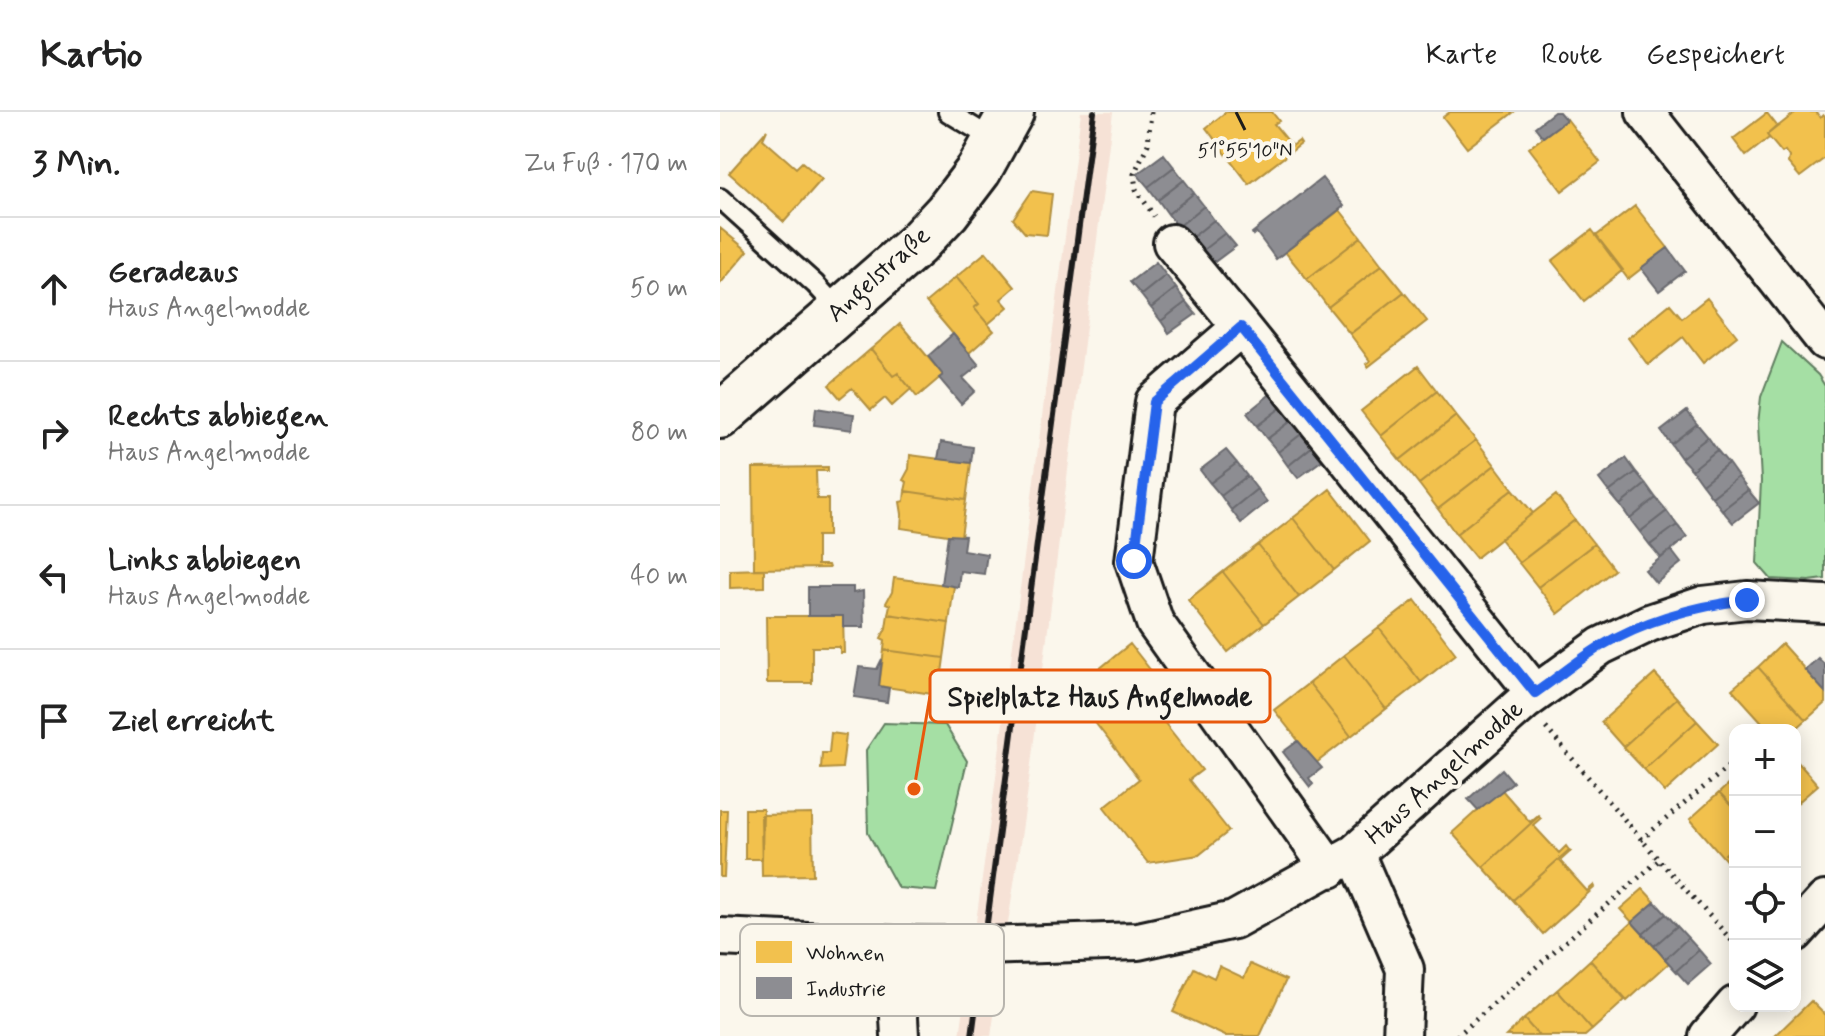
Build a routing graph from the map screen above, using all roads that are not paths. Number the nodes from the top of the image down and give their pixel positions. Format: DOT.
graph roads {
  1 [pos="948,112"];
  2 [pos="1645,112"];
  3 [pos="1004,127"];
  4 [pos="720,198"];
  5 [pos="1172,243"];
  6 [pos="840,311"];
  7 [pos="1241,327"];
  8 [pos="1825,341"];
  9 [pos="720,416"];
  10 [pos="1825,604"];
  11 [pos="1529,698"];
  12 [pos="1342,861"];
  13 [pos="1825,900"];
  14 [pos="1801,926"];
  15 [pos="720,937"];
  16 [pos="740,938"];
  17 [pos="1004,945"];
  18 [pos="1729,1012"];
  19 [pos="899,1016"];
  20 [pos="900,1036"];
  21 [pos="1402,1036"];
  22 [pos="1708,1036"];
  1 -- 3 [label="lane"];
  2 -- 8 [label="street"];
  3 -- 6 [label="street, Angelstraße"];
  4 -- 6 [label="lane"];
  5 -- 7 [label="street, Haus Angelmodde"];
  6 -- 9 [label="street, Angelstraße"];
  7 -- 11 [label="street, Haus Angelmodde"];
  7 -- 12 [label="street, Haus Angelmodde"];
  10 -- 11 [label="street, Haus Angelmodde"];
  11 -- 12 [label="street, Haus Angelmodde"];
  12 -- 17 [label="street, Haus Angelmodde"];
  12 -- 21 [label="street, Haus Angelmodde"];
  13 -- 14 [label="street"];
  15 -- 16 [label="street, Haus Angelmodde"];
  18 -- 22 [label="street"];
  19 -- 20 [label="street"];
}
